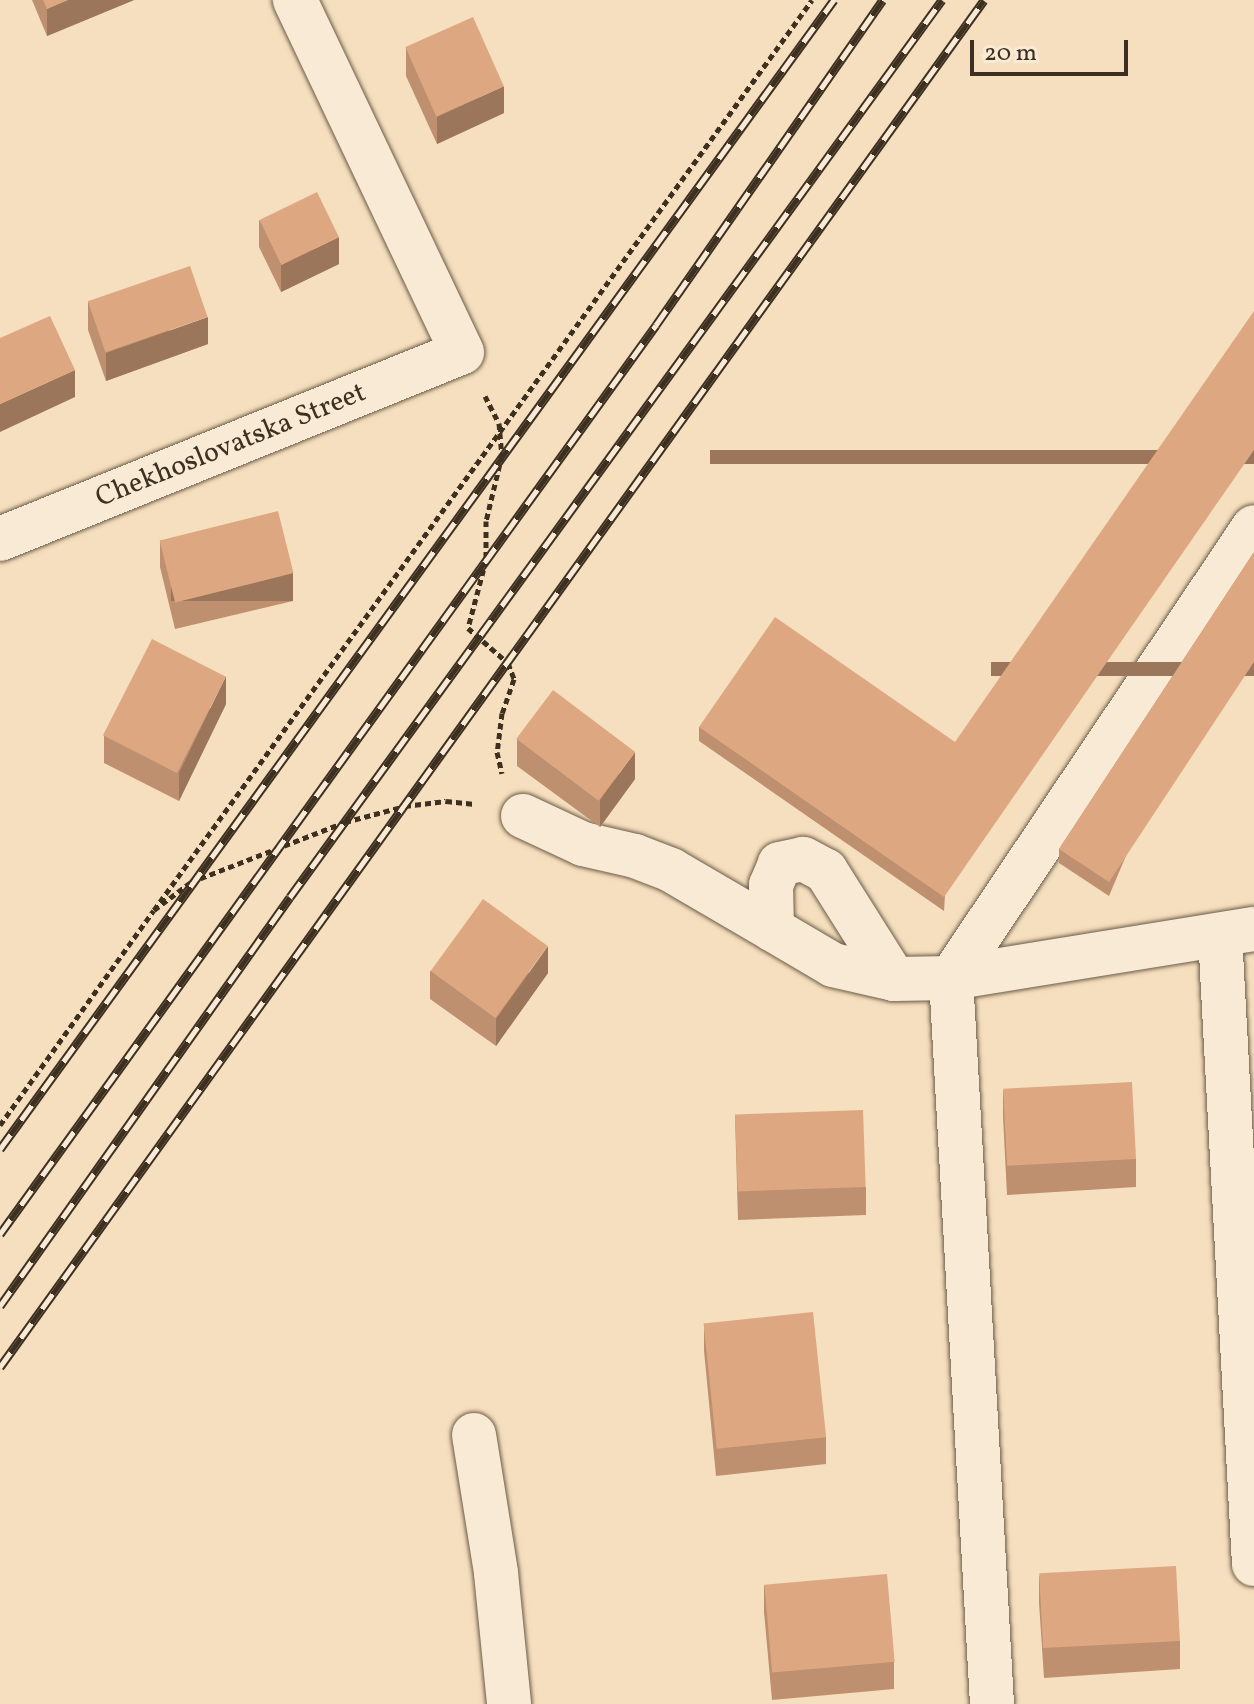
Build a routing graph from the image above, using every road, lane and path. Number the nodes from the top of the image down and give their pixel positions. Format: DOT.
graph roads {
  1 [pos="295,0"];
  2 [pos="812,0"];
  3 [pos="462,352"];
  4 [pos="500,436"];
  5 [pos="1254,527"];
  6 [pos="0,539"];
  7 [pos="523,816"];
  8 [pos="154,910"];
  9 [pos="772,929"];
  10 [pos="1237,932"];
  11 [pos="951,978"];
  12 [pos="894,979"];
  13 [pos="0,1125"];
  14 [pos="474,1435"];
  15 [pos="1254,1564"];
  16 [pos="509,1704"];
  17 [pos="992,1704"];
  1 -- 3 [label="street"];
  2 -- 4 [label="path"];
  3 -- 4 [label="path"];
  3 -- 6 [label="street, Chekhoslovatska Street"];
  4 -- 7 [label="path"];
  4 -- 8 [label="path"];
  5 -- 11 [label="street"];
  7 -- 8 [label="path"];
  7 -- 9 [label="street"];
  8 -- 13 [label="path"];
  9 -- 12 [label="street"];
  9 -- 12 [label="street"];
  10 -- 11 [label="street"];
  10 -- 15 [label="street"];
  11 -- 12 [label="street"];
  11 -- 17 [label="street"];
  14 -- 16 [label="street"];
}
